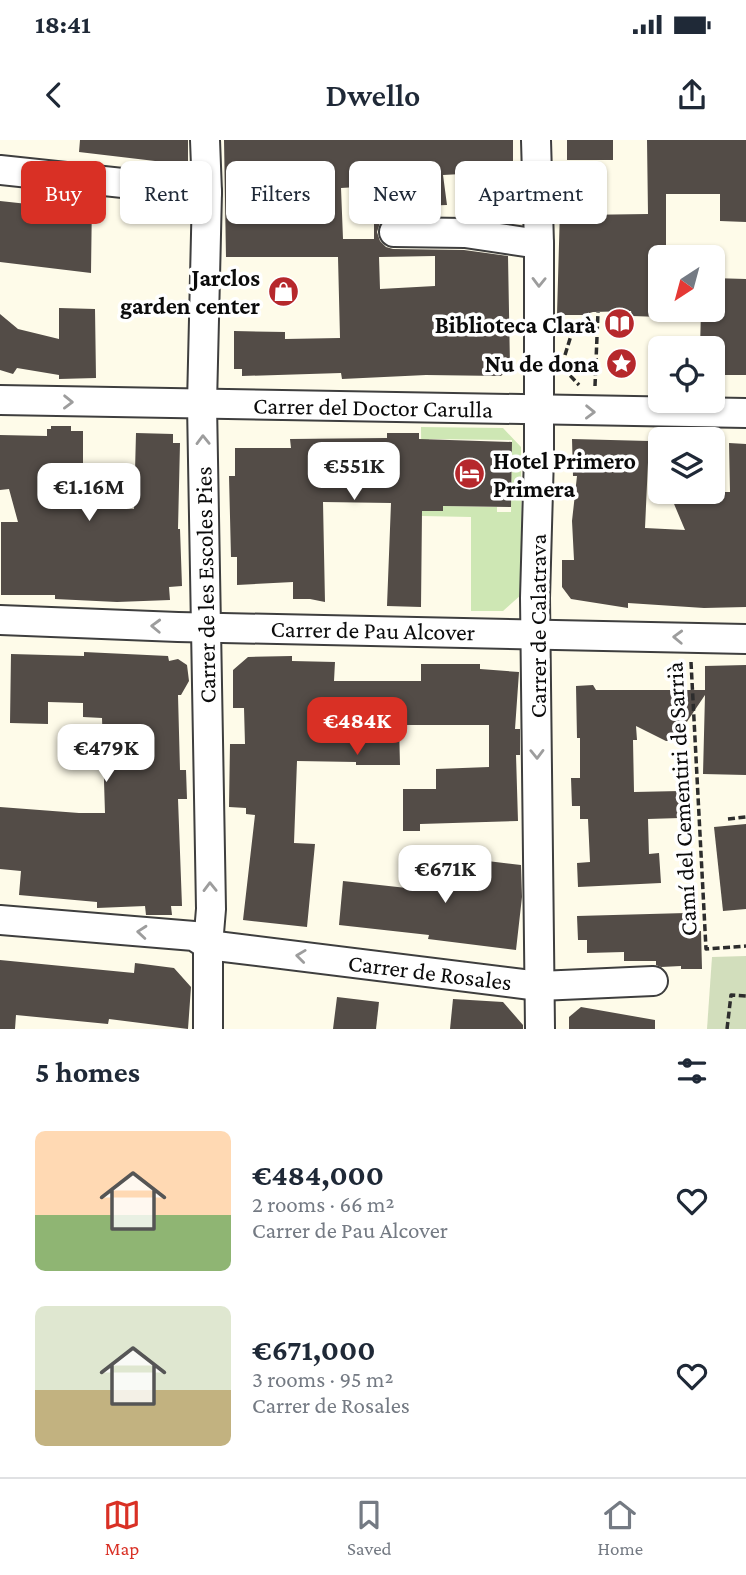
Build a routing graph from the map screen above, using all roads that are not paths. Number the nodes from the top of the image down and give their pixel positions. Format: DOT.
graph roads {
  1 [pos="205,140"];
  2 [pos="536,140"];
  3 [pos="206,161"];
  4 [pos="0,170"];
  5 [pos="120,183"];
  6 [pos="206,224"];
  7 [pos="394,232"];
  8 [pos="540,244"];
  9 [pos="0,400"];
  10 [pos="202,404"];
  11 [pos="538,410"];
  12 [pos="746,413"];
  13 [pos="0,620"];
  14 [pos="206,627"];
  15 [pos="536,635"];
  16 [pos="746,639"];
  17 [pos="0,920"];
  18 [pos="208,945"];
  19 [pos="653,981"];
  20 [pos="538,986"];
  21 [pos="208,1029"];
  22 [pos="540,1029"];
  1 -- 3 [label="street, Carrer de les Escoles Pies"];
  2 -- 8 [label="street, Carrer de Calatrava"];
  4 -- 5 [label="street"];
  6 -- 10 [label="street, Carrer de les Escoles Pies"];
  7 -- 8 [label="street"];
  8 -- 11 [label="street, Carrer de Calatrava, one-way"];
  9 -- 10 [label="street, Carrer del Doctor Carulla, one-way"];
  10 -- 11 [label="street, Carrer del Doctor Carulla"];
  14 -- 10 [label="street, Carrer de les Escoles Pies, one-way"];
  11 -- 12 [label="street, Carrer del Doctor Carulla, one-way"];
  11 -- 15 [label="street, Carrer de Calatrava"];
  14 -- 13 [label="street, Carrer de Pau Alcover, one-way"];
  14 -- 15 [label="street, Carrer de Pau Alcover"];
  18 -- 14 [label="street, Carrer de les Escoles Pies, one-way"];
  16 -- 15 [label="street, Carrer de Pau Alcover, one-way"];
  15 -- 20 [label="street, Carrer de Calatrava, one-way"];
  18 -- 17 [label="street, Carrer de Rosales, one-way"];
  20 -- 18 [label="street, Carrer de Rosales, one-way"];
  18 -- 21 [label="street, Carrer de les Escoles Pies"];
  19 -- 20 [label="street, Carrer de Rosales"];
  20 -- 22 [label="street, Carrer de Calatrava"];
}
